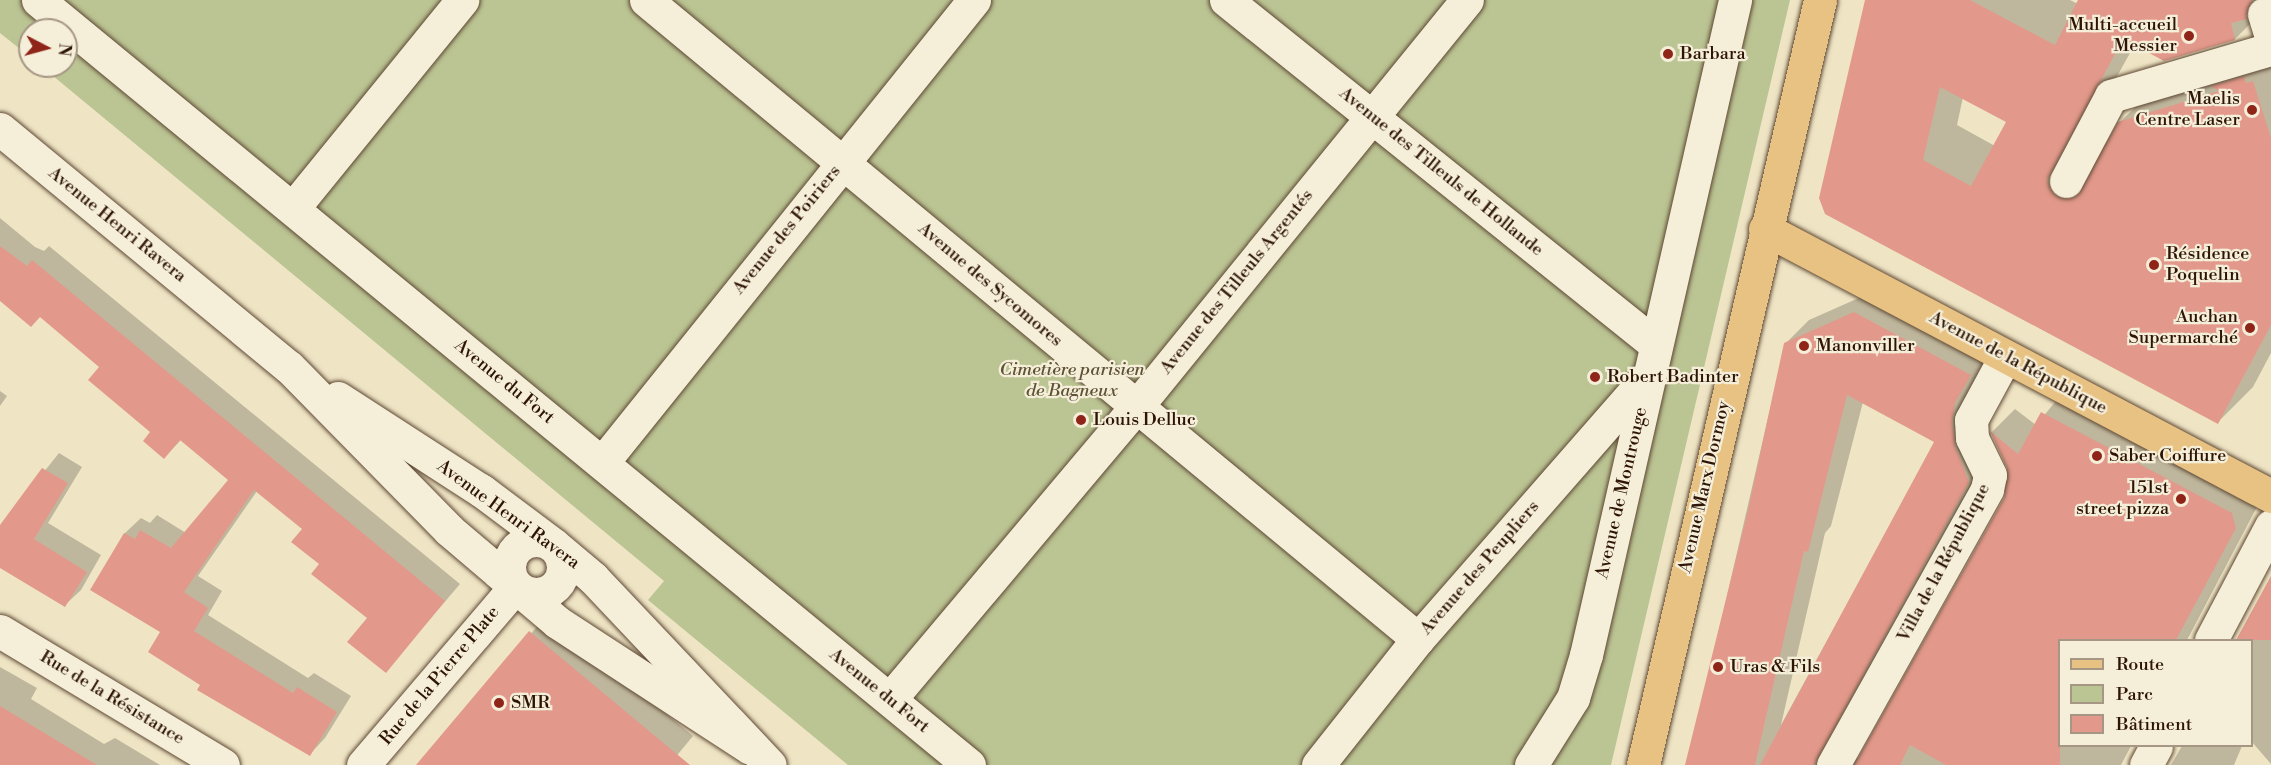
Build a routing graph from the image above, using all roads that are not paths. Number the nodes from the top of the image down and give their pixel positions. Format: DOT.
graph roads {
  1 [pos="38,0"];
  2 [pos="462,0"];
  3 [pos="646,0"];
  4 [pos="974,0"];
  5 [pos="1226,0"];
  6 [pos="1467,0"];
  7 [pos="1735,0"];
  8 [pos="1820,0"];
  9 [pos="2271,49"];
  10 [pos="1371,116"];
  11 [pos="0,129"];
  12 [pos="842,162"];
  13 [pos="2066,181"];
  14 [pos="294,207"];
  15 [pos="1765,229"];
  16 [pos="1655,344"];
  17 [pos="2005,357"];
  18 [pos="289,367"];
  19 [pos="1648,376"];
  20 [pos="1137,406"];
  21 [pos="602,463"];
  22 [pos="2271,496"];
  23 [pos="2271,526"];
  24 [pos="554,545"];
  25 [pos="515,587"];
  26 [pos="0,632"];
  27 [pos="1418,639"];
  28 [pos="2212,639"];
  29 [pos="890,699"];
  30 [pos="2155,747"];
  31 [pos="752,759"];
  32 [pos="223,765"];
  33 [pos="363,765"];
  34 [pos="969,765"];
  35 [pos="1318,765"];
  36 [pos="1531,765"];
  37 [pos="1643,765"];
  38 [pos="1833,765"];
  39 [pos="2146,765"];
  1 -- 14 [label="street, Avenue du Fort"];
  2 -- 14 [label="street"];
  3 -- 12 [label="street, Avenue des Sycomores"];
  4 -- 12 [label="street, Avenue des Poiriers"];
  5 -- 10 [label="street, Avenue des Tilleuls de Hollande"];
  6 -- 10 [label="street, Avenue des Tilleuls Argentés"];
  7 -- 16 [label="street, Avenue de Montrouge"];
  8 -- 15 [label="main road, Avenue Marx Dormoy"];
  9 -- 13 [label="street"];
  10 -- 16 [label="street, Avenue des Tilleuls de Hollande"];
  10 -- 20 [label="street, Avenue des Tilleuls Argentés"];
  11 -- 18 [label="street, Avenue Henri Ravera"];
  12 -- 20 [label="street, Avenue des Sycomores"];
  12 -- 21 [label="street, Avenue des Poiriers"];
  14 -- 21 [label="street, Avenue du Fort"];
  15 -- 17 [label="main road, Avenue de la République"];
  15 -- 37 [label="main road, Avenue Marx Dormoy"];
  16 -- 19 [label="street, Avenue de Montrouge"];
  17 -- 22 [label="main road, Avenue de la République"];
  17 -- 38 [label="street, Villa de la République"];
  18 -- 24 [label="street, Avenue Henri Ravera"];
  18 -- 25 [label="street, Avenue Henri Ravera"];
  19 -- 27 [label="street, Avenue des Peupliers"];
  19 -- 36 [label="street, Avenue de Montrouge"];
  20 -- 27 [label="street, Avenue des Sycomores"];
  20 -- 29 [label="street, Avenue des Tilleuls Argentés"];
  21 -- 29 [label="street, Avenue du Fort"];
  23 -- 28 [label="street"];
  24 -- 25 [label="street"];
  24 -- 31 [label="street, Avenue Henri Ravera"];
  25 -- 31 [label="street, Avenue Henri Ravera"];
  25 -- 33 [label="street, Rue de la Pierre Plate"];
  26 -- 32 [label="street, Rue de la Résistance"];
  27 -- 35 [label="street, Avenue des Peupliers"];
  29 -- 34 [label="street, Avenue du Fort"];
  30 -- 39 [label="street"];
}
